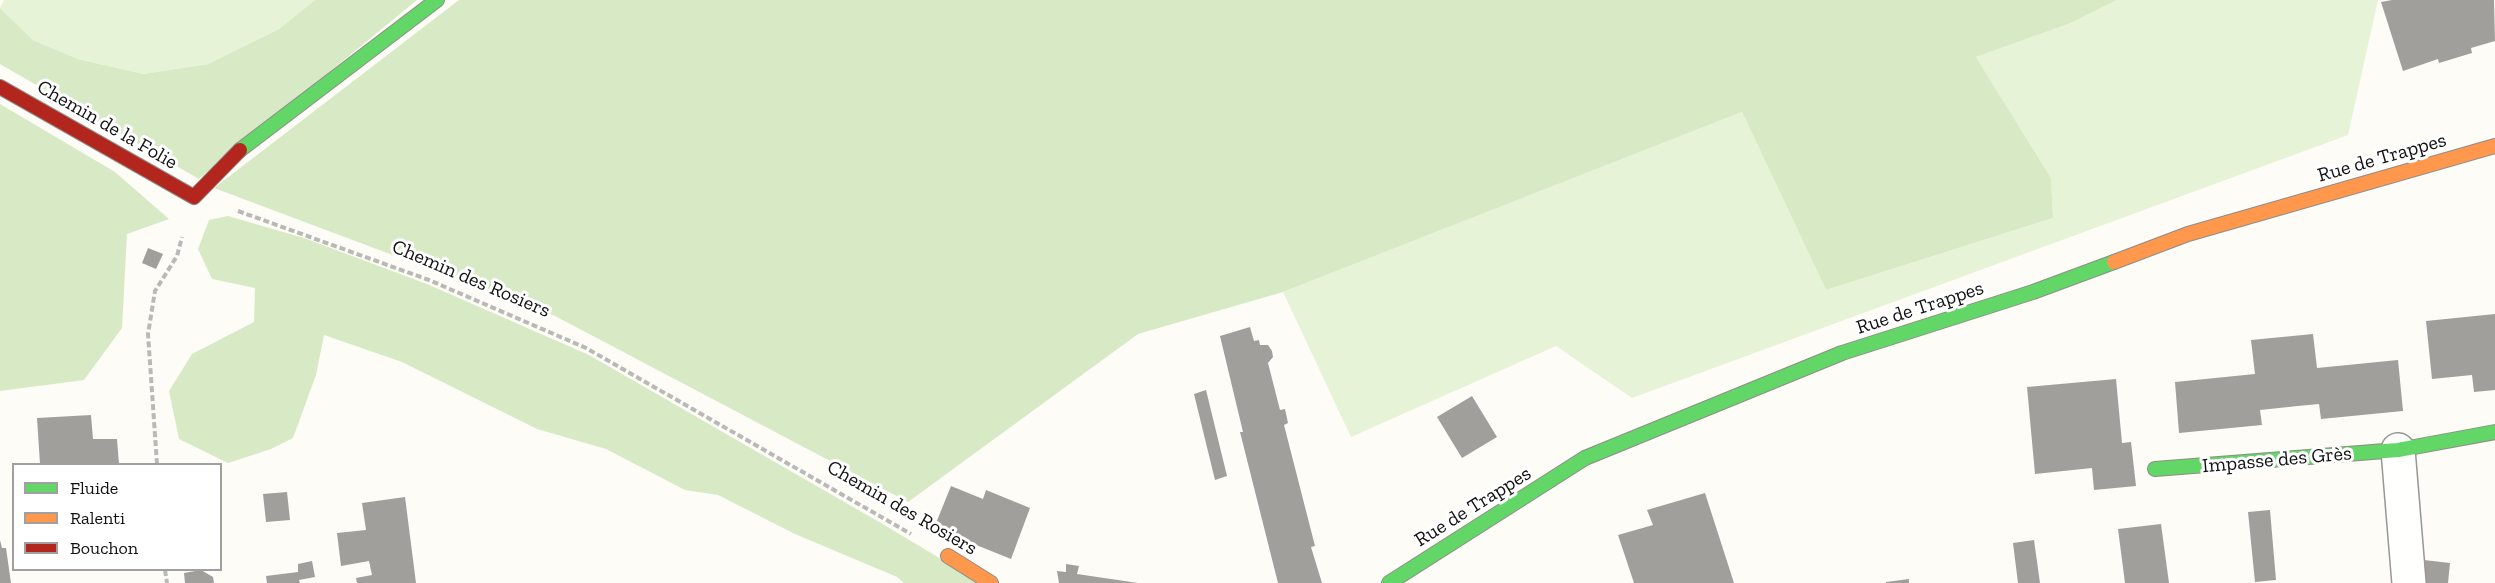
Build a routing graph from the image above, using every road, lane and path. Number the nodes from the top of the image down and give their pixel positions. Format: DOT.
graph roads {
  1 [pos="437,0"];
  2 [pos="0,87"];
  3 [pos="2495,146"];
  4 [pos="194,196"];
  5 [pos="2495,432"];
  6 [pos="2398,450"];
  7 [pos="157,463"];
  8 [pos="2155,469"];
  9 [pos="948,556"];
  10 [pos="991,583"];
  11 [pos="1389,583"];
  12 [pos="2409,583"];
  1 -- 4 [label="street"];
  2 -- 4 [label="street, Chemin de la Folie"];
  3 -- 11 [label="street, Rue de Trappes"];
  4 -- 7 [label="path"];
  4 -- 9 [label="path, Chemin des Rosiers"];
  5 -- 6 [label="street, Impasse des Grès"];
  6 -- 8 [label="street, Impasse des Grès"];
  6 -- 12 [label="street"];
  9 -- 10 [label="street, Chemin des Rosiers"];
}
